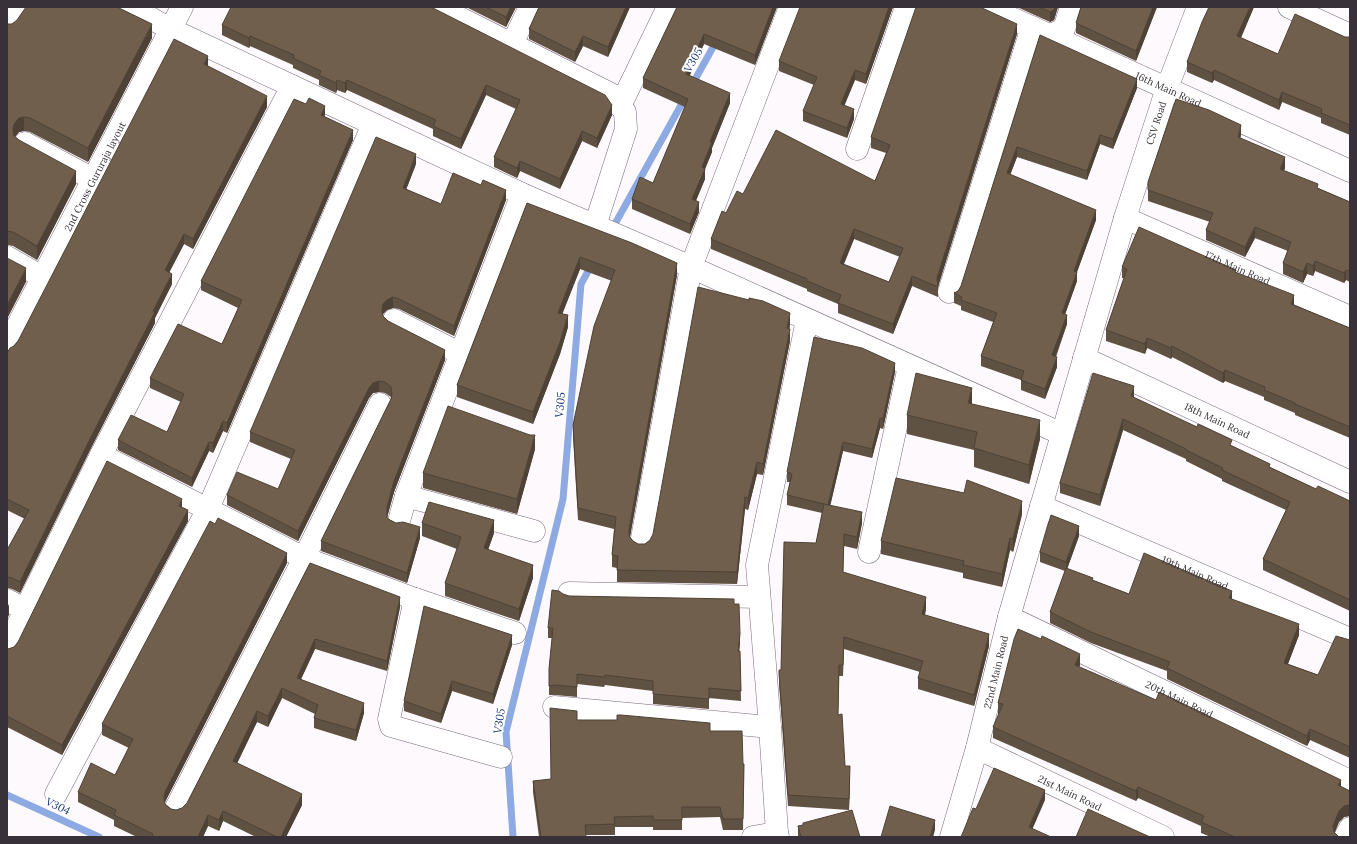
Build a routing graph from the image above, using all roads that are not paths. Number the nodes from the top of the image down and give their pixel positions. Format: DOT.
graph roads {
  1 [pos="21,7"];
  2 [pos="131,7"];
  3 [pos="182,7"];
  4 [pos="438,7"];
  5 [pos="530,7"];
  6 [pos="668,7"];
  7 [pos="790,7"];
  8 [pos="906,7"];
  9 [pos="987,7"];
  10 [pos="1071,7"];
  11 [pos="1198,7"];
  12 [pos="1289,7"];
  13 [pos="7,26"];
  14 [pos="1032,27"];
  15 [pos="170,30"];
  16 [pos="1350,35"];
  17 [pos="1051,36"];
  18 [pos="512,44"];
  19 [pos="292,86"];
  20 [pos="1167,88"];
  21 [pos="620,106"];
  22 [pos="373,124"];
  23 [pos="25,143"];
  24 [pos="857,149"];
  25 [pos="1350,171"];
  26 [pos="92,179"];
  27 [pos="522,194"];
  28 [pos="1125,218"];
  29 [pos="597,227"];
  30 [pos="7,257"];
  31 [pos="691,267"];
  32 [pos="42,277"];
  33 [pos="949,292"];
  34 [pos="1350,317"];
  35 [pos="394,320"];
  36 [pos="807,320"];
  37 [pos="7,346"];
  38 [pos="461,354"];
  39 [pos="1084,358"];
  40 [pos="909,366"];
  41 [pos="380,404"];
  42 [pos="441,405"];
  43 [pos="463,412"];
  44 [pos="1062,434"];
  45 [pos="101,455"];
  46 [pos="1350,482"];
  47 [pos="406,496"];
  48 [pos="1041,506"];
  49 [pos="208,510"];
  50 [pos="399,521"];
  51 [pos="534,531"];
  52 [pos="641,544"];
  53 [pos="869,552"];
  54 [pos="304,558"];
  55 [pos="569,593"];
  56 [pos="759,597"];
  57 [pos="415,599"];
  58 [pos="7,600"];
  59 [pos="26,610"];
  60 [pos="1009,616"];
  61 [pos="515,633"];
  62 [pos="1350,639"];
  63 [pos="7,647"];
  64 [pos="554,707"];
  65 [pos="770,727"];
  66 [pos="977,748"];
  67 [pos="501,757"];
  68 [pos="1350,781"];
  69 [pos="56,794"];
  70 [pos="176,808"];
  71 [pos="1350,828"];
  72 [pos="777,835"];
  73 [pos="753,837"];
  74 [pos="951,837"];
  75 [pos="1163,837"];
  76 [pos="1345,837"];
  1 -- 13 [label="street"];
  2 -- 15 [label="street"];
  3 -- 15 [label="street, 2nd Cross Gururaja layout"];
  4 -- 18 [label="street"];
  5 -- 18 [label="street"];
  6 -- 21 [label="street"];
  7 -- 31 [label="street"];
  8 -- 24 [label="street"];
  9 -- 14 [label="street, 16th Main Road"];
  10 -- 17 [label="street"];
  11 -- 20 [label="street, CSV Road"];
  12 -- 16 [label="street"];
  14 -- 17 [label="street, 16th Main Road"];
  14 -- 33 [label="street"];
  15 -- 19 [label="street"];
  15 -- 26 [label="street, 2nd Cross Gururaja layout"];
  17 -- 20 [label="street, 16th Main Road"];
  18 -- 21 [label="street"];
  19 -- 22 [label="street"];
  19 -- 45 [label="street"];
  20 -- 25 [label="street, 16th Main Road"];
  20 -- 28 [label="street, CSV Road"];
  21 -- 29 [label="street"];
  22 -- 27 [label="street"];
  22 -- 49 [label="street"];
  23 -- 26 [label="street"];
  26 -- 32 [label="street, 2nd Cross Gururaja layout"];
  27 -- 29 [label="street"];
  27 -- 38 [label="street"];
  28 -- 34 [label="street, 17th Main Road"];
  28 -- 39 [label="street, CSV Road"];
  29 -- 31 [label="street"];
  30 -- 32 [label="street"];
  31 -- 36 [label="street"];
  31 -- 52 [label="street"];
  32 -- 37 [label="street, 2nd Cross Gururaja layout"];
  35 -- 38 [label="street"];
  36 -- 40 [label="street"];
  36 -- 56 [label="street"];
  38 -- 42 [label="street"];
  39 -- 44 [label="street, 22nd Main Road"];
  39 -- 46 [label="street, 18th Main Road"];
  40 -- 44 [label="street"];
  40 -- 53 [label="street"];
  41 -- 54 [label="street"];
  42 -- 43 [label="street"];
  42 -- 47 [label="street"];
  44 -- 48 [label="street, 22nd Main Road"];
  45 -- 49 [label="street"];
  45 -- 59 [label="street"];
  47 -- 50 [label="street"];
  47 -- 51 [label="street"];
  48 -- 60 [label="street, 22nd Main Road"];
  48 -- 62 [label="street, 19th Main Road"];
  49 -- 54 [label="street"];
  49 -- 69 [label="street"];
  54 -- 57 [label="street"];
  54 -- 70 [label="street"];
  55 -- 56 [label="street"];
  56 -- 65 [label="street"];
  57 -- 61 [label="street"];
  57 -- 67 [label="street"];
  58 -- 59 [label="street"];
  59 -- 63 [label="street"];
  60 -- 66 [label="street, 22nd Main Road"];
  60 -- 68 [label="street, 20th Main Road"];
  64 -- 65 [label="street"];
  65 -- 72 [label="street"];
  66 -- 74 [label="street, 22nd Main Road"];
  66 -- 75 [label="street, 21st Main Road"];
  71 -- 76 [label="street"];
  72 -- 73 [label="street"];
}
